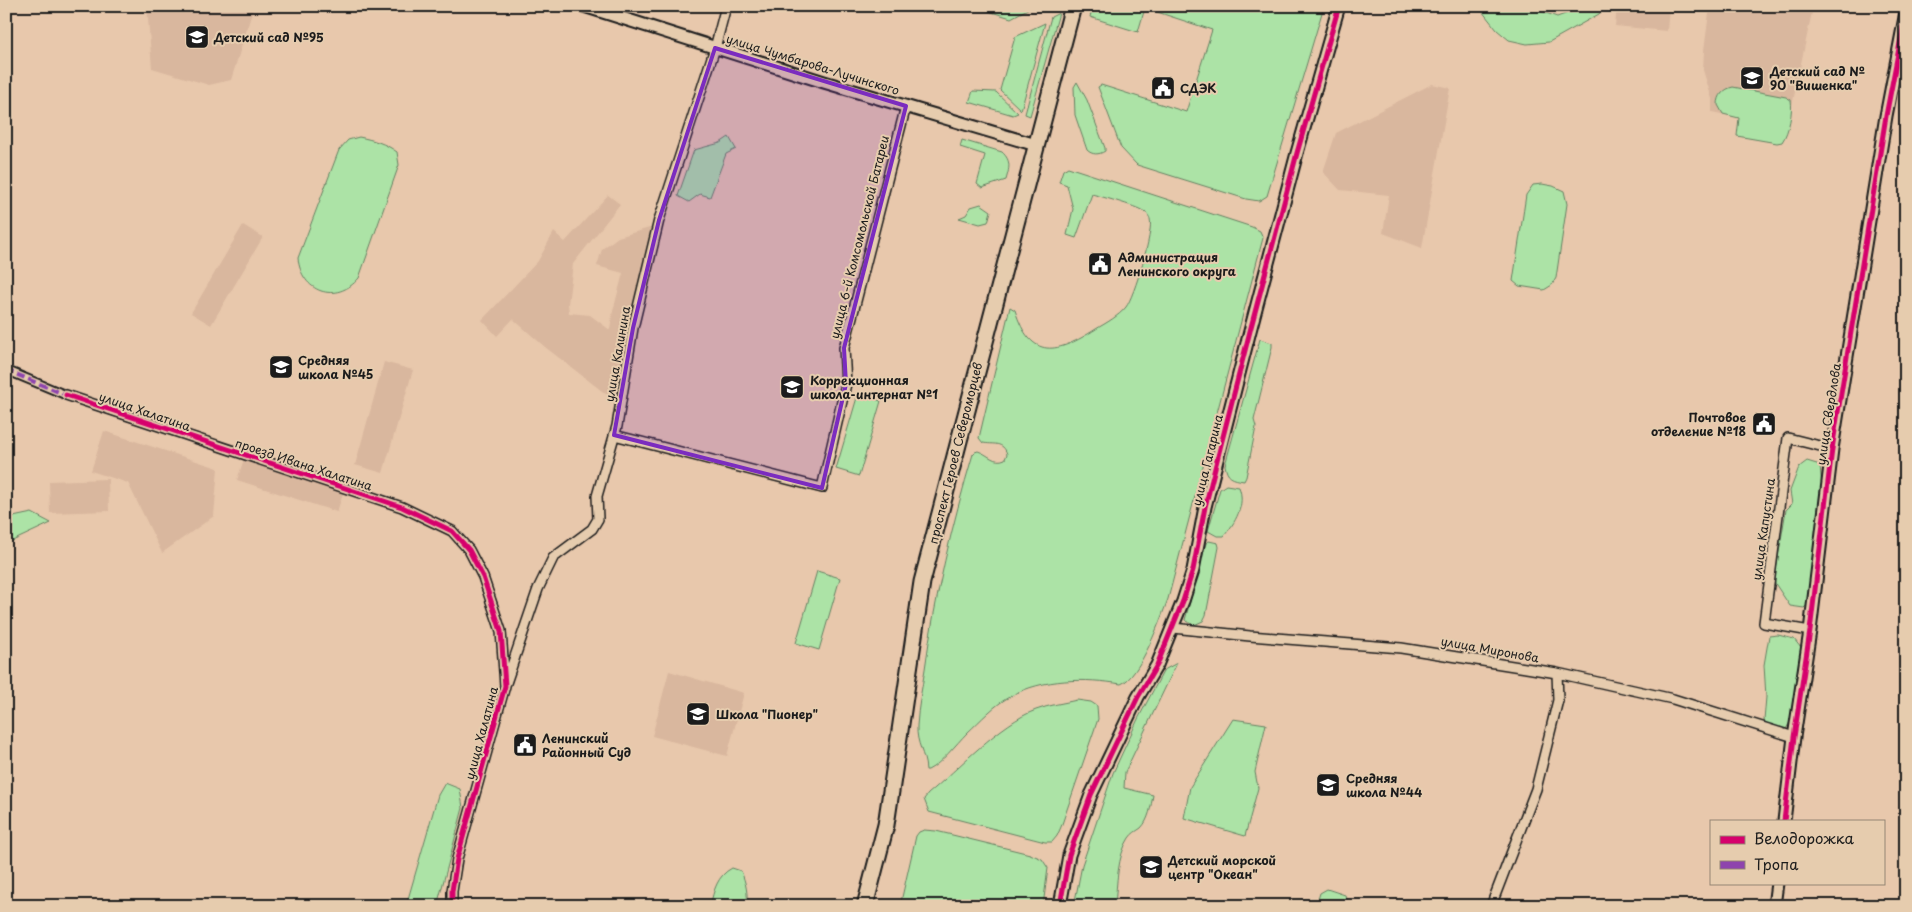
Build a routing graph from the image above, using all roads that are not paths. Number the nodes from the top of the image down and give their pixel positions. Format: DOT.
graph roads {
  1 [pos="584,6"];
  2 [pos="726,6"];
  3 [pos="1073,6"];
  4 [pos="1339,6"];
  5 [pos="1906,12"];
  6 [pos="714,48"];
  7 [pos="906,106"];
  8 [pos="1036,145"];
  9 [pos="6,370"];
  10 [pos="66,395"];
  11 [pos="614,435"];
  12 [pos="219,446"];
  13 [pos="1832,449"];
  14 [pos="383,500"];
  15 [pos="1174,628"];
  16 [pos="1810,631"];
  17 [pos="1558,674"];
  18 [pos="505,686"];
  19 [pos="1794,737"];
  20 [pos="1784,820"];
  21 [pos="1777,884"];
  22 [pos="452,906"];
  23 [pos="865,906"];
  24 [pos="1060,906"];
  25 [pos="1491,906"];
  26 [pos="1774,906"];
  1 -- 6 [label="street, улица Чумбарова-Лучинского"];
  2 -- 6 [label="street, улица Калинина"];
  3 -- 8 [label="main road, проспект Героев Североморцев"];
  4 -- 15 [label="street, улица Гагарина"];
  5 -- 13 [label="street, улица Свердлова"];
  6 -- 7 [label="street, улица Чумбарова-Лучинского"];
  6 -- 11 [label="street, улица Калинина"];
  7 -- 8 [label="street, улица Чумбарова-Лучинского"];
  7 -- 11 [label="street, улица 6-й Комсомольской Батареи"];
  8 -- 23 [label="main road, проспект Героев Североморцев"];
  9 -- 10 [label="street, улица Халатина"];
  10 -- 12 [label="street, улица Халатина"];
  11 -- 18 [label="street, улица Калинина"];
  12 -- 14 [label="street, проезд Ивана Халатина"];
  13 -- 16 [label="street, улица Свердлова"];
  13 -- 16 [label="street, улица Капустина"];
  14 -- 18 [label="street, улица Халатина"];
  15 -- 17 [label="street, улица Миронова"];
  15 -- 24 [label="street, улица Гагарина"];
  16 -- 19 [label="street, улица Свердлова"];
  17 -- 19 [label="street, улица Миронова"];
  17 -- 25 [label="street"];
  18 -- 22 [label="street, улица Халатина"];
  19 -- 20 [label="street, улица Свердлова"];
  21 -- 26 [label="street"];
}
